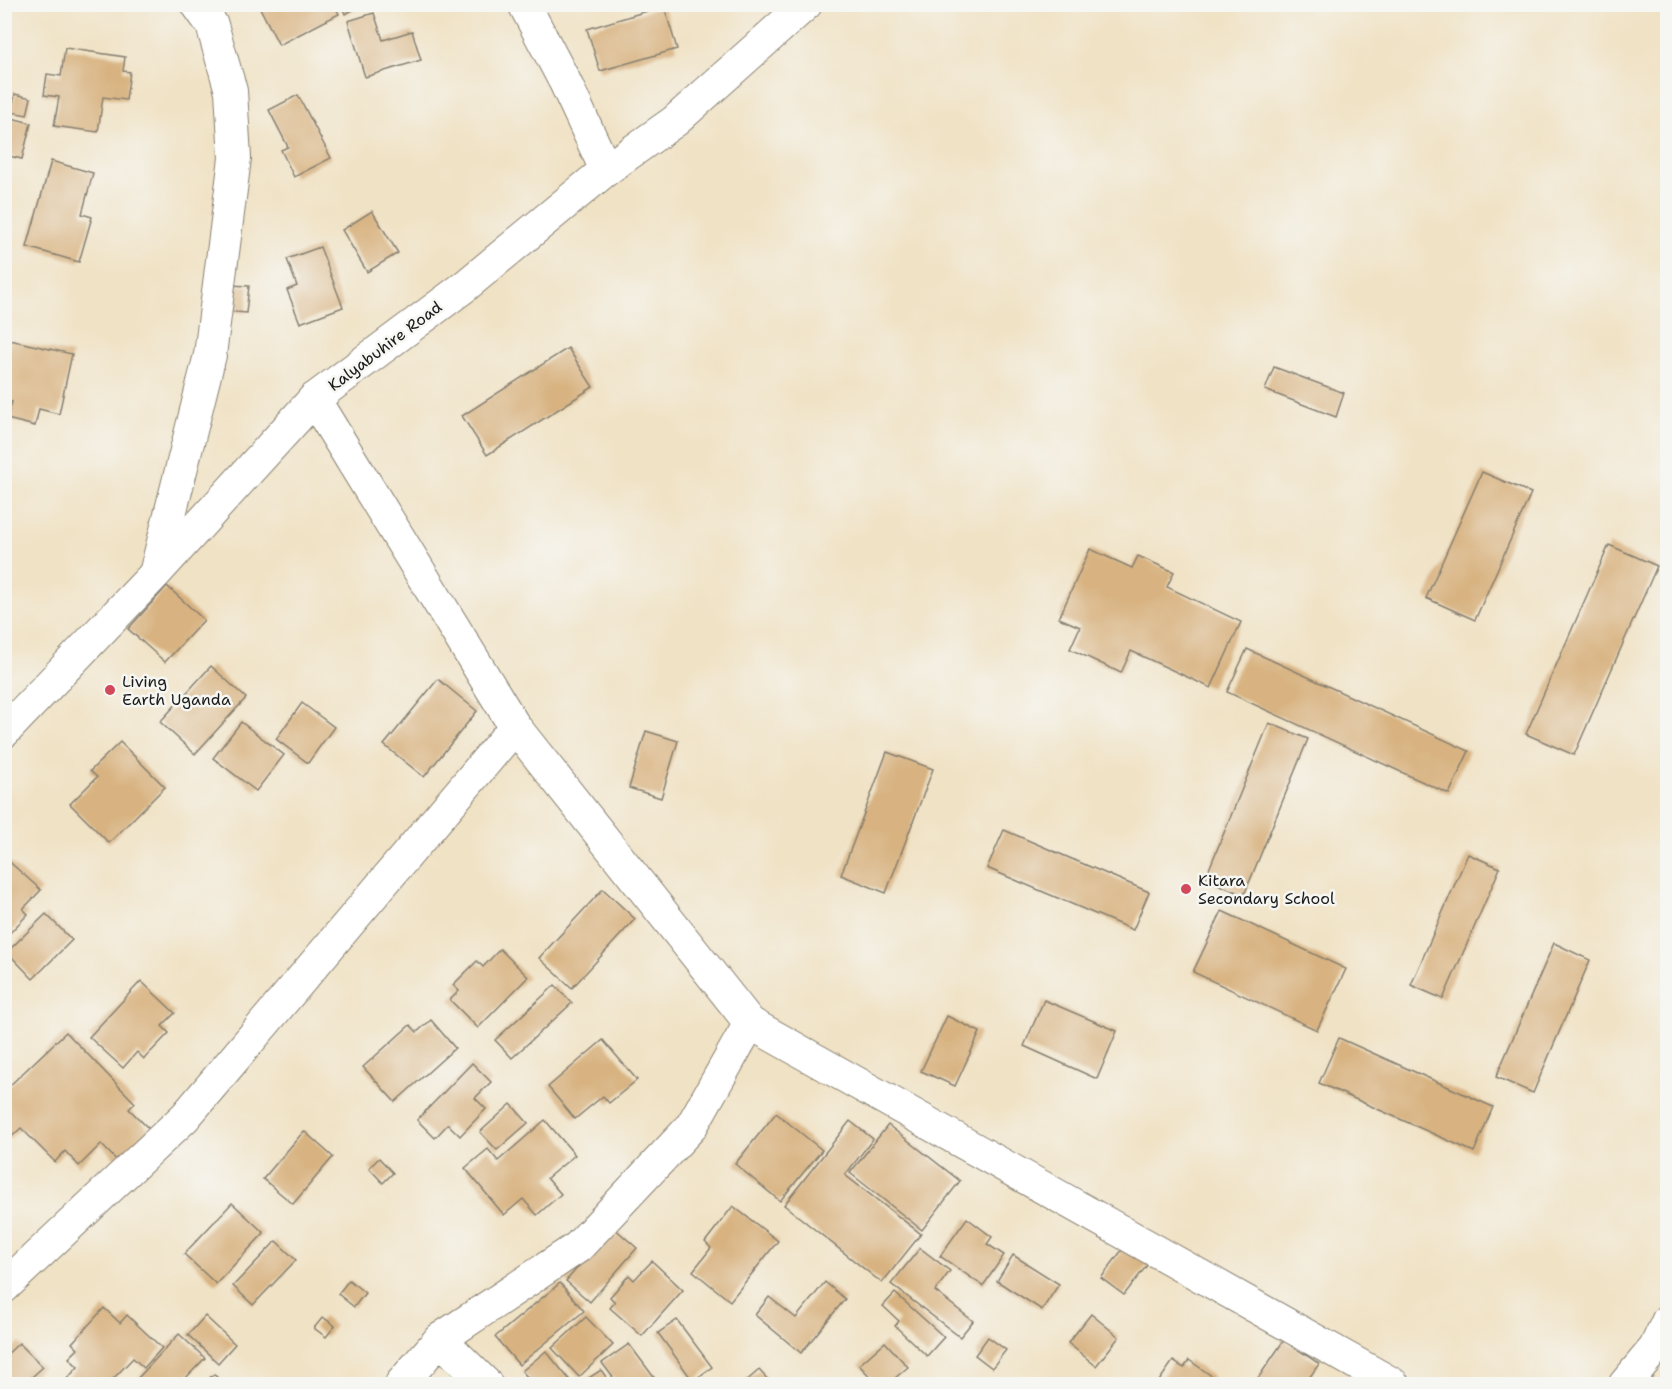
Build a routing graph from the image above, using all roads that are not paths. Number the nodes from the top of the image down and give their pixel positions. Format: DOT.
graph roads {
  1 [pos="196,4"];
  2 [pos="524,4"];
  3 [pos="806,4"];
  4 [pos="606,170"];
  5 [pos="314,399"];
  6 [pos="155,574"];
  7 [pos="515,727"];
  8 [pos="4,732"];
  9 [pos="750,1023"];
  10 [pos="4,1287"];
  11 [pos="1668,1320"];
  12 [pos="440,1339"];
  13 [pos="401,1384"];
  14 [pos="486,1384"];
  15 [pos="1393,1384"];
  16 [pos="1625,1384"];
  1 -- 6 [label="street"];
  2 -- 4 [label="street"];
  3 -- 4 [label="street, Kalyabuhire Road"];
  4 -- 5 [label="street, Kalyabuhire Road"];
  5 -- 6 [label="street, Kalyabuhire Road"];
  5 -- 7 [label="street"];
  6 -- 8 [label="street, Kalyabuhire Road"];
  7 -- 9 [label="street"];
  7 -- 10 [label="street"];
  9 -- 12 [label="street"];
  9 -- 15 [label="street"];
  11 -- 16 [label="street"];
  12 -- 13 [label="street"];
  12 -- 14 [label="street"];
}
